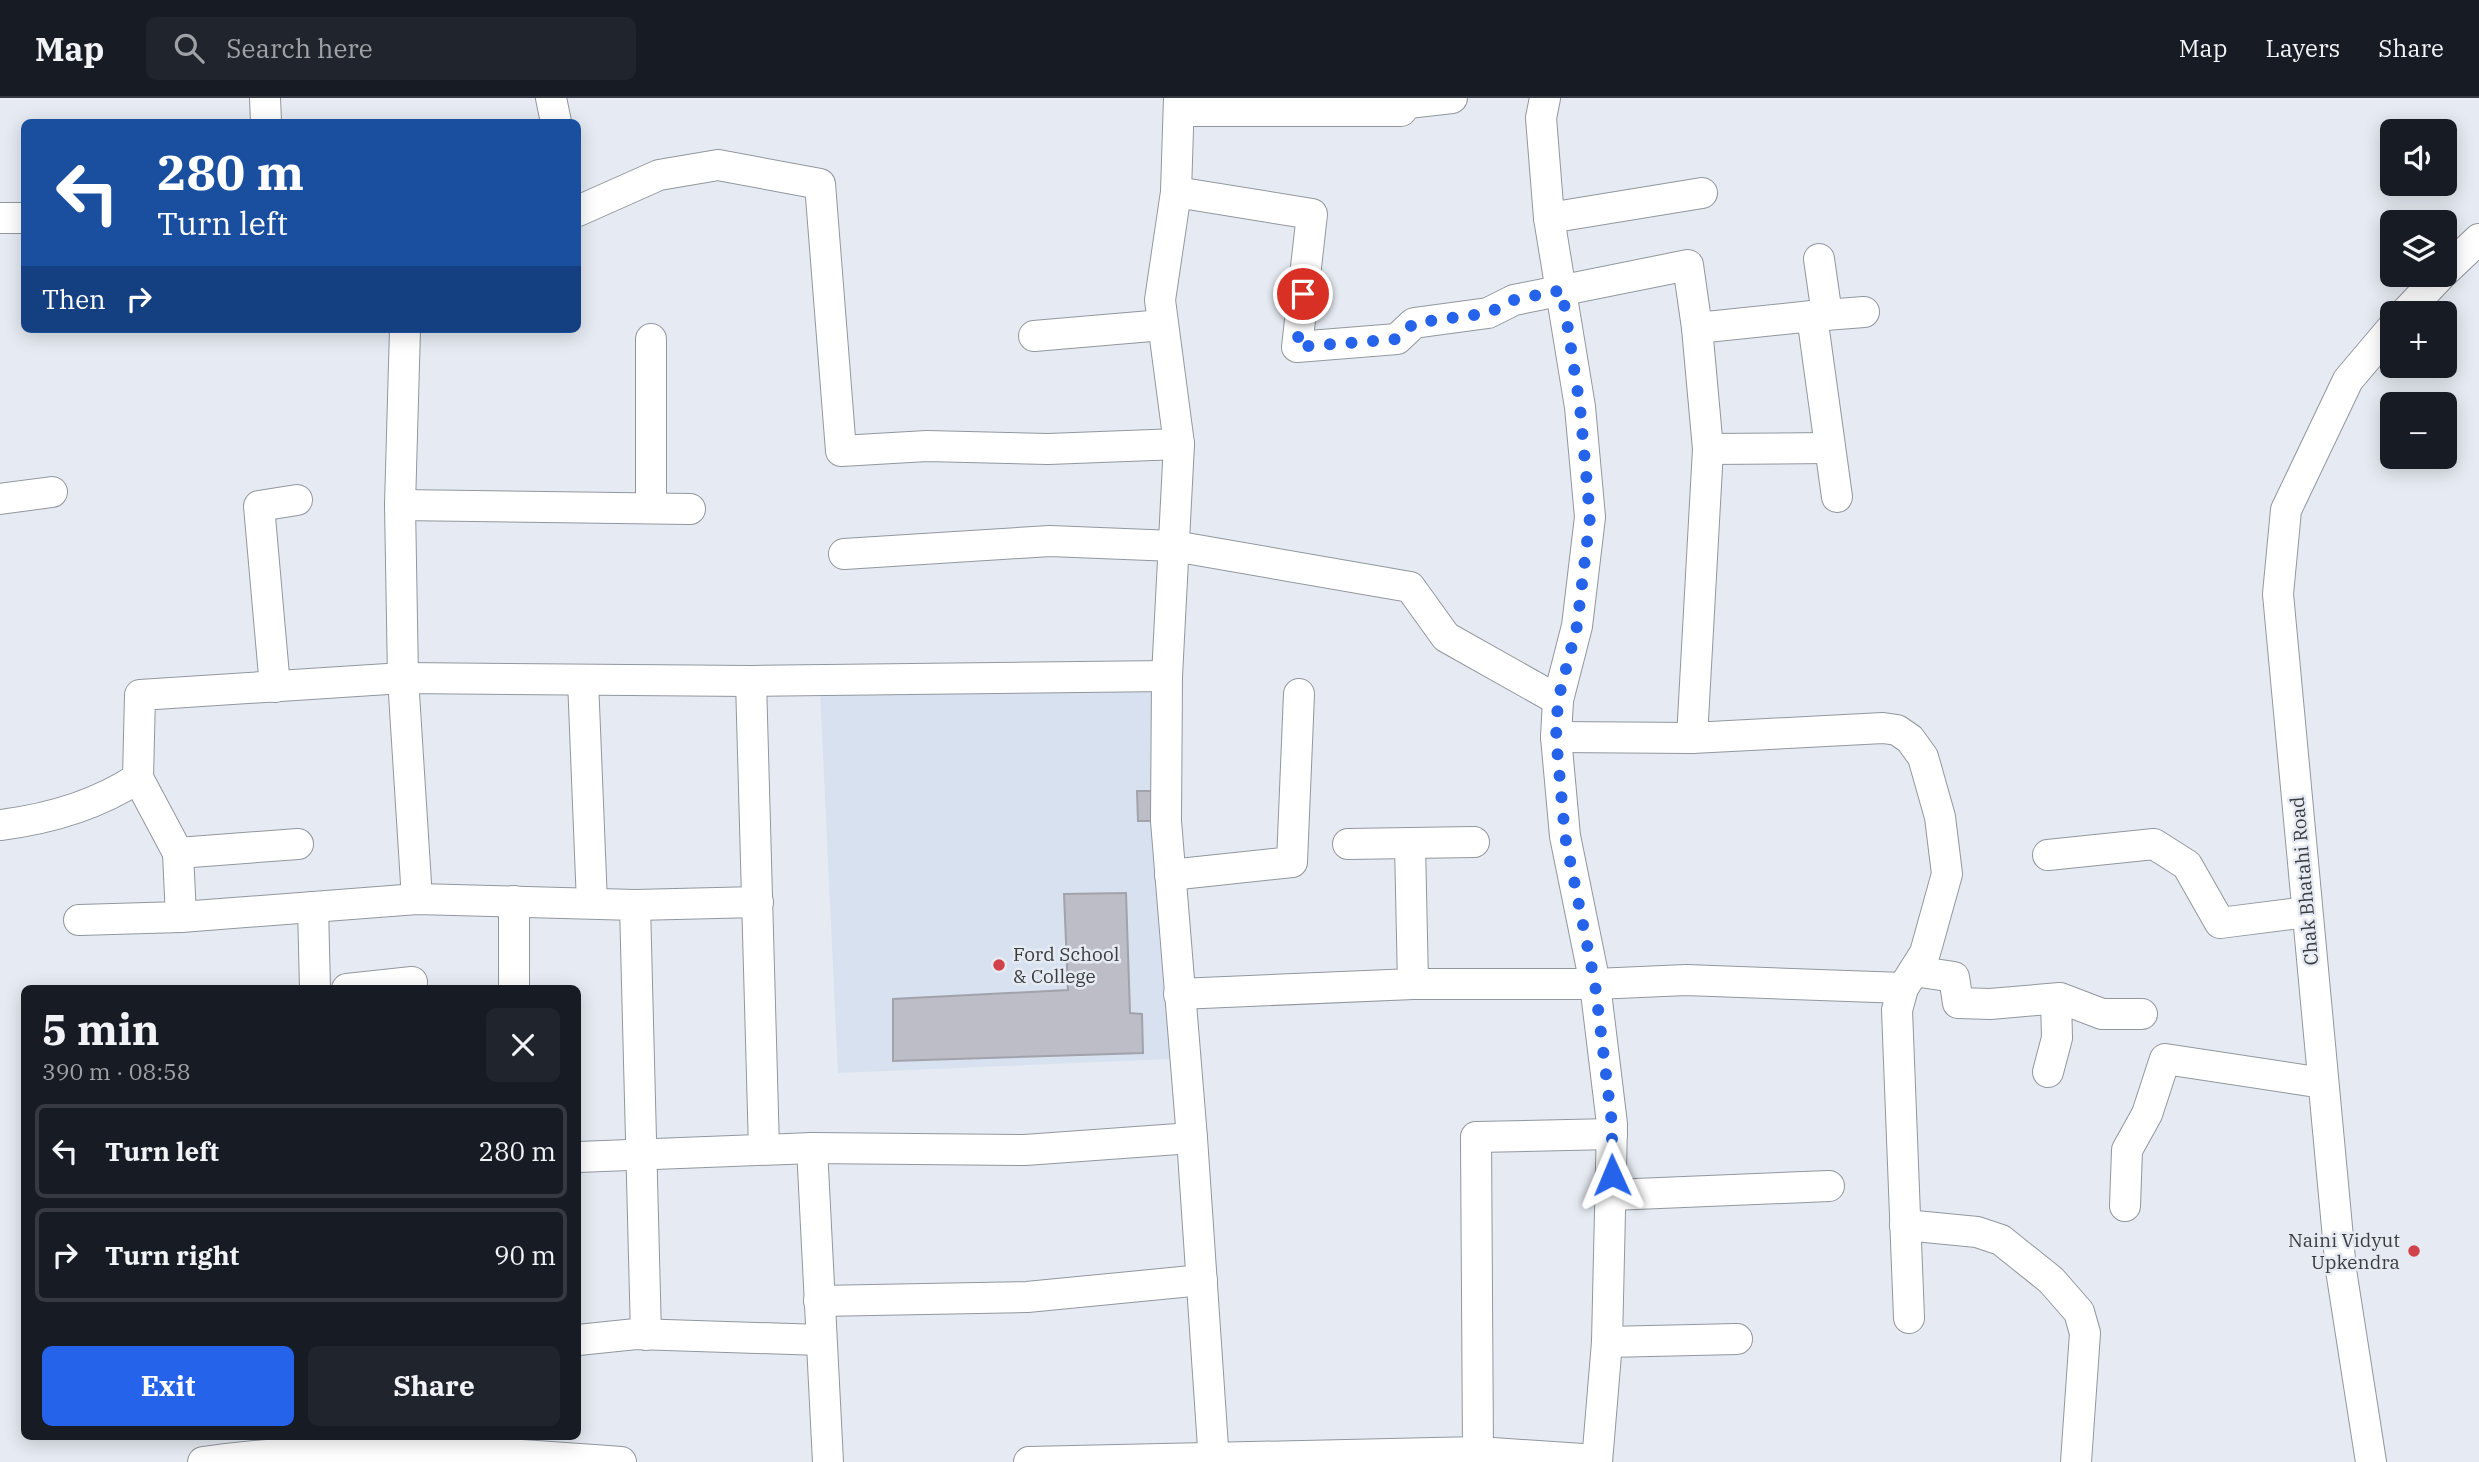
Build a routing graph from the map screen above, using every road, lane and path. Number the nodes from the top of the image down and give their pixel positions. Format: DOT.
graph roads {
  1 [pos="265,98"];
  2 [pos="551,98"];
  3 [pos="1452,98"];
  4 [pos="1545,98"];
  5 [pos="1180,104"];
  6 [pos="266,119"];
  7 [pos="555,119"];
  8 [pos="1176,192"];
  9 [pos="1702,193"];
  10 [pos="581,210"];
  11 [pos="0,218"];
  12 [pos="21,218"];
  13 [pos="1549,218"];
  14 [pos="2479,239"];
  15 [pos="1819,259"];
  16 [pos="2457,260"];
  17 [pos="2430,287"];
  18 [pos="1562,290"];
  19 [pos="2416,301"];
  20 [pos="1864,312"];
  21 [pos="1819,316"];
  22 [pos="1163,325"];
  23 [pos="1697,328"];
  24 [pos="405,333"];
  25 [pos="1034,336"];
  26 [pos="651,340"];
  27 [pos="2380,342"];
  28 [pos="1179,444"];
  29 [pos="1829,447"];
  30 [pos="1708,449"];
  31 [pos="52,492"];
  32 [pos="1836,497"];
  33 [pos="0,499"];
  34 [pos="297,500"];
  35 [pos="400,505"];
  36 [pos="651,508"];
  37 [pos="690,509"];
  38 [pos="1174,546"];
  39 [pos="844,554"];
  40 [pos="1167,676"];
  41 [pos="403,678"];
  42 [pos="583,680"];
  43 [pos="751,681"];
  44 [pos="275,687"];
  45 [pos="1299,694"];
  46 [pos="1558,700"];
  47 [pos="1556,737"];
  48 [pos="1692,738"];
  49 [pos="138,778"];
  50 [pos="0,825"];
  51 [pos="1474,842"];
  52 [pos="298,844"];
  53 [pos="1348,844"];
  54 [pos="1410,844"];
  55 [pos="178,853"];
  56 [pos="2048,855"];
  57 [pos="1170,875"];
  58 [pos="417,899"];
  59 [pos="514,901"];
  60 [pos="758,902"];
  61 [pos="592,904"];
  62 [pos="635,905"];
  63 [pos="313,907"];
  64 [pos="2307,912"];
  65 [pos="181,917"];
  66 [pos="79,920"];
  67 [pos="1908,979"];
  68 [pos="412,982"];
  69 [pos="1413,984"];
  70 [pos="1595,984"];
  71 [pos="315,985"];
  72 [pos="385,985"];
  73 [pos="514,985"];
  74 [pos="1180,994"];
  75 [pos="2056,999"];
  76 [pos="2142,1014"];
  77 [pos="2048,1072"];
  78 [pos="2323,1083"];
  79 [pos="1612,1134"];
  80 [pos="1192,1138"];
  81 [pos="812,1147"];
  82 [pos="764,1149"];
  83 [pos="639,1154"];
  84 [pos="581,1157"];
  85 [pos="1829,1186"];
  86 [pos="1612,1195"];
  87 [pos="2124,1206"];
  88 [pos="1905,1225"];
  89 [pos="1202,1280"];
  90 [pos="819,1301"];
  91 [pos="1909,1318"];
  92 [pos="646,1335"];
  93 [pos="1737,1339"];
  94 [pos="581,1340"];
  95 [pos="821,1340"];
  96 [pos="1607,1342"];
  97 [pos="1478,1452"];
  98 [pos="1214,1459"];
  99 [pos="1597,1461"];
  100 [pos="202,1462"];
  101 [pos="621,1462"];
  102 [pos="828,1462"];
  103 [pos="1028,1462"];
  104 [pos="2076,1462"];
  105 [pos="2371,1462"];
  1 -- 6 [label="street"];
  2 -- 7 [label="street"];
  3 -- 5 [label="street"];
  4 -- 13 [label="street"];
  5 -- 8 [label="street"];
  8 -- 18 [label="street"];
  8 -- 22 [label="street"];
  9 -- 13 [label="street"];
  10 -- 28 [label="street"];
  11 -- 12 [label="street"];
  13 -- 18 [label="street"];
  14 -- 16 [label="street"];
  15 -- 21 [label="street"];
  17 -- 19 [label="street"];
  18 -- 23 [label="street"];
  18 -- 46 [label="street"];
  20 -- 21 [label="street"];
  21 -- 23 [label="street"];
  21 -- 29 [label="street"];
  22 -- 25 [label="street"];
  22 -- 28 [label="street"];
  23 -- 30 [label="street"];
  24 -- 35 [label="street"];
  26 -- 36 [label="street"];
  27 -- 64 [label="street, Chak Bhatahi Road"];
  28 -- 38 [label="street"];
  29 -- 30 [label="street"];
  29 -- 32 [label="street"];
  30 -- 48 [label="street"];
  31 -- 33 [label="street"];
  34 -- 44 [label="street"];
  35 -- 36 [label="street"];
  35 -- 41 [label="street"];
  36 -- 37 [label="street"];
  38 -- 39 [label="street"];
  38 -- 40 [label="street"];
  38 -- 46 [label="street"];
  40 -- 43 [label="street"];
  40 -- 57 [label="street"];
  41 -- 42 [label="street"];
  41 -- 44 [label="street"];
  41 -- 58 [label="street"];
  42 -- 43 [label="street"];
  42 -- 61 [label="street"];
  43 -- 60 [label="street"];
  44 -- 49 [label="street"];
  45 -- 57 [label="street"];
  46 -- 47 [label="street"];
  47 -- 48 [label="street"];
  47 -- 70 [label="street"];
  48 -- 67 [label="street"];
  49 -- 50 [label="street"];
  49 -- 55 [label="street"];
  51 -- 54 [label="street"];
  52 -- 55 [label="street"];
  53 -- 54 [label="street"];
  54 -- 69 [label="street"];
  55 -- 65 [label="street"];
  56 -- 64 [label="street"];
  57 -- 74 [label="street"];
  58 -- 59 [label="street"];
  58 -- 63 [label="street"];
  59 -- 61 [label="street"];
  59 -- 73 [label="street"];
  60 -- 62 [label="street"];
  60 -- 82 [label="street"];
  61 -- 62 [label="street"];
  62 -- 83 [label="street"];
  63 -- 65 [label="street"];
  63 -- 71 [label="street"];
  64 -- 78 [label="street, Chak Bhatahi Road"];
  65 -- 66 [label="street"];
  67 -- 70 [label="street"];
  67 -- 75 [label="street"];
  67 -- 88 [label="street"];
  68 -- 72 [label="street"];
  69 -- 70 [label="street"];
  69 -- 74 [label="street"];
  70 -- 79 [label="street"];
  74 -- 80 [label="street"];
  75 -- 76 [label="street"];
  75 -- 77 [label="street"];
  78 -- 87 [label="street"];
  78 -- 105 [label="street, Chak Bhatahi Road"];
  79 -- 86 [label="street"];
  79 -- 97 [label="street"];
  80 -- 81 [label="street"];
  80 -- 89 [label="street"];
  81 -- 82 [label="street"];
  81 -- 90 [label="street"];
  82 -- 83 [label="street"];
  83 -- 84 [label="street"];
  83 -- 92 [label="street"];
  85 -- 86 [label="street"];
  86 -- 96 [label="street"];
  88 -- 91 [label="street"];
  88 -- 104 [label="street"];
  89 -- 90 [label="street"];
  89 -- 98 [label="street"];
  90 -- 95 [label="street"];
  92 -- 94 [label="street"];
  92 -- 95 [label="street"];
  93 -- 96 [label="street"];
  95 -- 102 [label="street"];
  96 -- 99 [label="street"];
  97 -- 98 [label="street"];
  97 -- 99 [label="street"];
  98 -- 103 [label="street"];
  100 -- 101 [label="street"];
}
